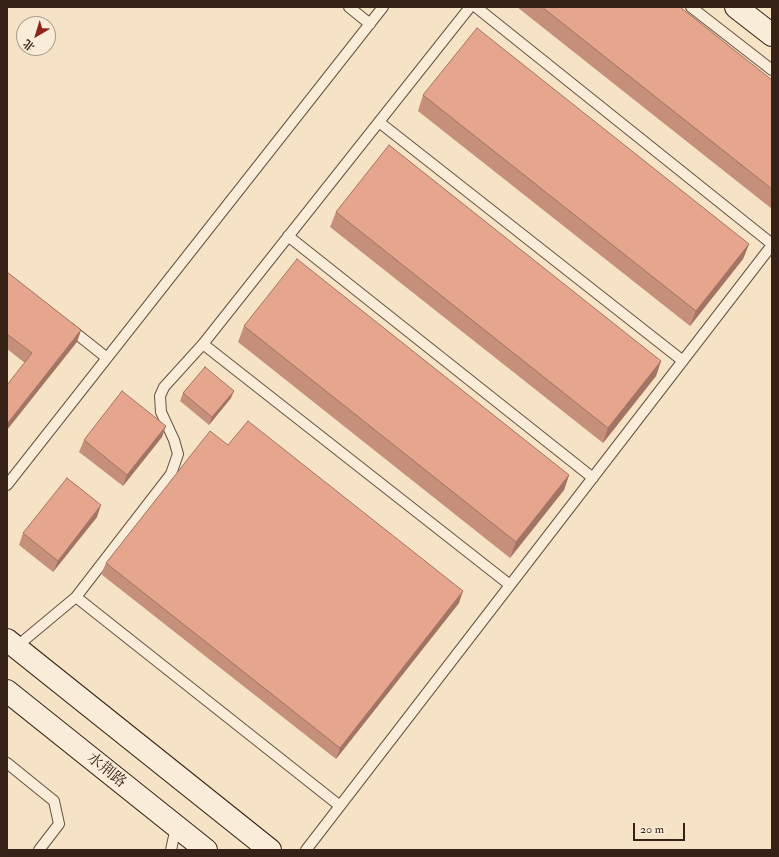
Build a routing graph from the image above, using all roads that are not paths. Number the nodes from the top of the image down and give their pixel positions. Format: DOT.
graph roads {
  1 [pos="349,7"];
  2 [pos="383,7"];
  3 [pos="470,7"];
  4 [pos="476,7"];
  5 [pos="691,7"];
  6 [pos="736,7"];
  7 [pos="370,24"];
  8 [pos="772,35"];
  9 [pos="772,70"];
  10 [pos="379,122"];
  11 [pos="288,236"];
  12 [pos="772,245"];
  13 [pos="57,318"];
  14 [pos="203,344"];
  15 [pos="107,358"];
  16 [pos="683,361"];
  17 [pos="593,478"];
  18 [pos="7,485"];
  19 [pos="510,585"];
  20 [pos="76,597"];
  21 [pos="11,643"];
  22 [pos="7,691"];
  23 [pos="7,763"];
  24 [pos="340,806"];
  25 [pos="176,826"];
  26 [pos="39,850"];
  27 [pos="171,850"];
  28 [pos="206,850"];
  29 [pos="270,850"];
  30 [pos="306,850"];
  1 -- 7 [label="lane"];
  2 -- 7 [label="lane"];
  3 -- 10 [label="lane"];
  4 -- 12 [label="lane"];
  5 -- 9 [label="lane"];
  6 -- 8 [label="main road"];
  7 -- 15 [label="lane"];
  10 -- 11 [label="lane"];
  10 -- 16 [label="lane"];
  11 -- 14 [label="lane"];
  11 -- 17 [label="lane"];
  12 -- 16 [label="lane"];
  13 -- 15 [label="lane"];
  14 -- 19 [label="lane"];
  14 -- 20 [label="lane"];
  15 -- 18 [label="lane"];
  16 -- 17 [label="lane"];
  17 -- 19 [label="lane"];
  19 -- 24 [label="lane"];
  20 -- 21 [label="lane"];
  20 -- 24 [label="lane"];
  21 -- 29 [label="main road"];
  22 -- 25 [label="main road, 水荆路"];
  23 -- 26 [label="lane"];
  24 -- 30 [label="lane"];
  25 -- 27 [label="lane"];
  25 -- 28 [label="main road, 水荆路"];
}
